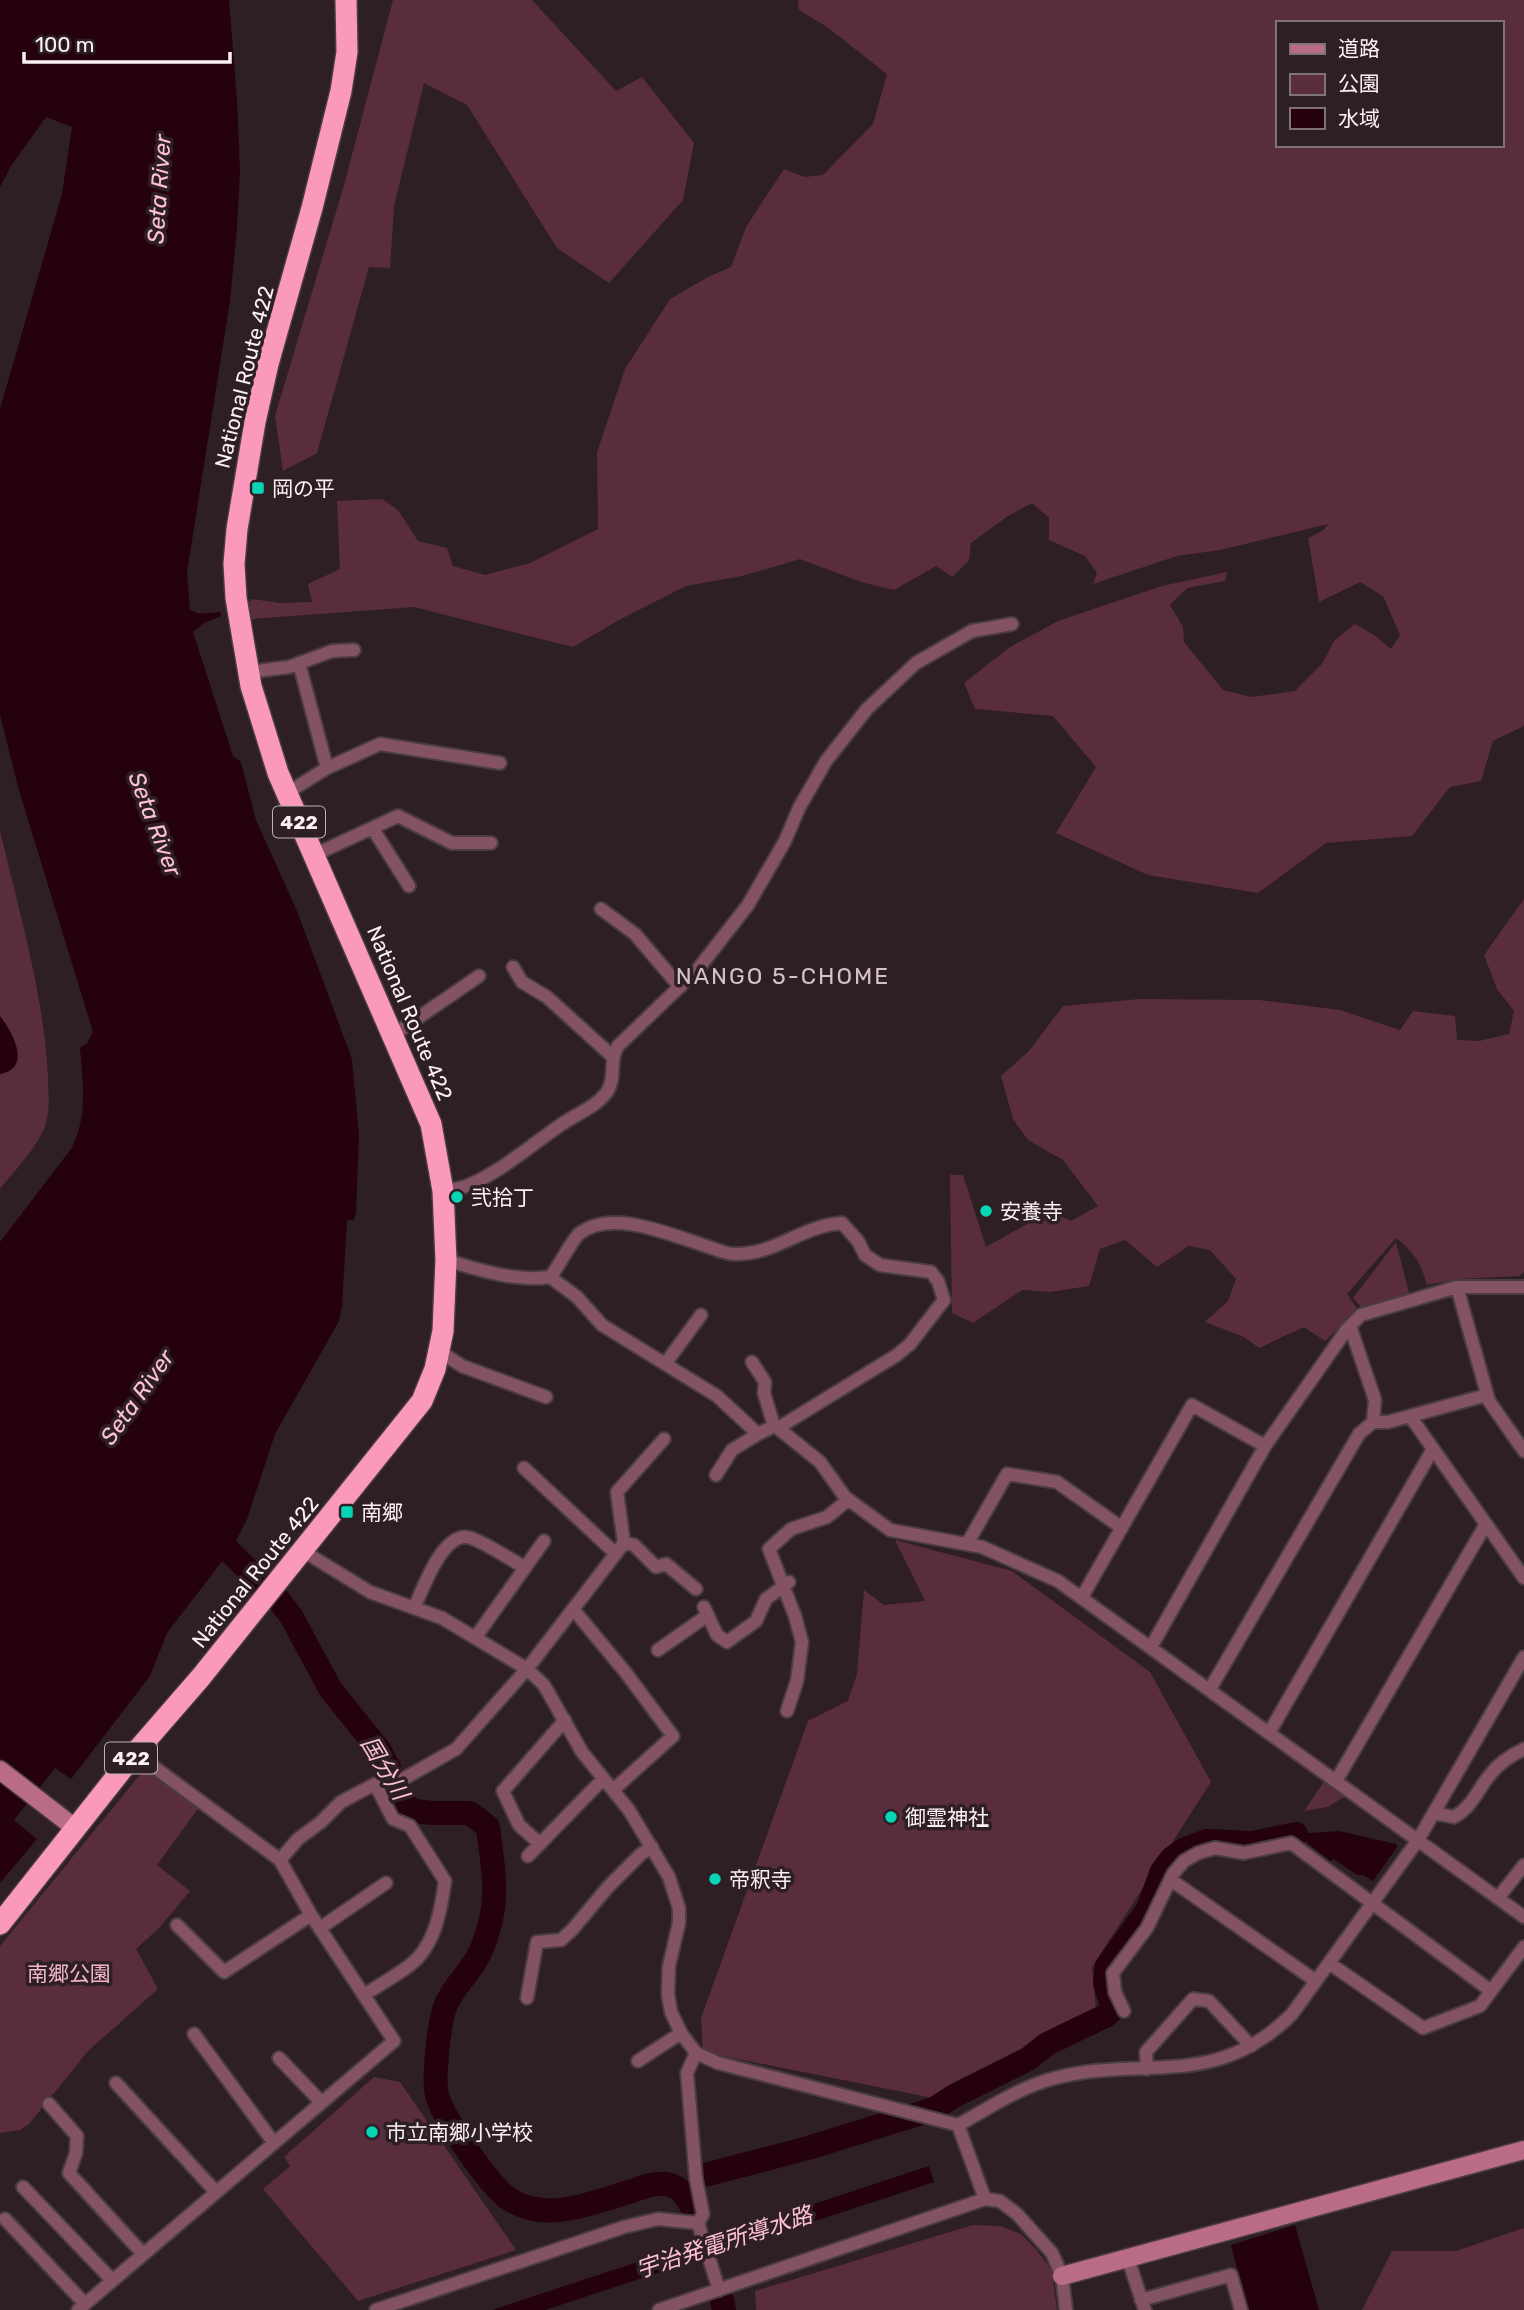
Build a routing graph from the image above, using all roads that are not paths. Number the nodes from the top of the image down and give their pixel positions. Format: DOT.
graph roads {
  1 [pos="346,0"];
  2 [pos="1012,624"];
  3 [pos="354,650"];
  4 [pos="299,663"];
  5 [pos="249,672"];
  6 [pos="500,763"];
  7 [pos="327,768"];
  8 [pos="287,793"];
  9 [pos="373,829"];
  10 [pos="491,843"];
  11 [pos="314,855"];
  12 [pos="409,886"];
  13 [pos="601,909"];
  14 [pos="513,967"];
  15 [pos="479,976"];
  16 [pos="680,987"];
  17 [pos="393,1035"];
  18 [pos="612,1056"];
  19 [pos="443,1191"];
  20 [pos="446,1260"];
  21 [pos="550,1277"];
  22 [pos="1457,1287"];
  23 [pos="1524,1287"];
  24 [pos="701,1315"];
  25 [pos="1350,1326"];
  26 [pos="439,1351"];
  27 [pos="751,1362"];
  28 [pos="665,1364"];
  29 [pos="1487,1395"];
  30 [pos="546,1397"];
  31 [pos="1410,1416"];
  32 [pos="1373,1422"];
  33 [pos="776,1427"];
  34 [pos="758,1434"];
  35 [pos="664,1439"];
  36 [pos="1265,1446"];
  37 [pos="1433,1449"];
  38 [pos="1524,1451"];
  39 [pos="524,1468"];
  40 [pos="716,1475"];
  41 [pos="848,1500"];
  42 [pos="1486,1524"];
  43 [pos="1122,1528"];
  44 [pos="544,1541"];
  45 [pos="967,1545"];
  46 [pos="620,1548"];
  47 [pos="303,1551"];
  48 [pos="524,1567"];
  49 [pos="1524,1578"];
  50 [pos="786,1585"];
  51 [pos="696,1590"];
  52 [pos="1082,1597"];
  53 [pos="414,1608"];
  54 [pos="573,1609"];
  55 [pos="475,1638"];
  56 [pos="1151,1647"];
  57 [pos="658,1650"];
  58 [pos="1524,1657"];
  59 [pos="527,1670"];
  60 [pos="1210,1689"];
  61 [pos="787,1711"];
  62 [pos="565,1720"];
  63 [pos="1269,1732"];
  64 [pos="1524,1749"];
  65 [pos="135,1753"];
  66 [pos="0,1770"];
  67 [pos="603,1779"];
  68 [pos="1336,1781"];
  69 [pos="379,1784"];
  70 [pos="613,1790"];
  71 [pos="1438,1814"];
  72 [pos="75,1828"];
  73 [pos="1418,1840"];
  74 [pos="540,1844"];
  75 [pos="652,1847"];
  76 [pos="528,1856"];
  77 [pos="280,1860"];
  78 [pos="1524,1865"];
  79 [pos="1171,1880"];
  80 [pos="386,1883"];
  81 [pos="1498,1898"];
  82 [pos="1372,1903"];
  83 [pos="311,1915"];
  84 [pos="1524,1917"];
  85 [pos="0,1924"];
  86 [pos="177,1925"];
  87 [pos="320,1928"];
  88 [pos="1524,1947"];
  89 [pos="1329,1963"];
  90 [pos="1315,1982"];
  91 [pos="1491,1991"];
  92 [pos="364,1995"];
  93 [pos="527,1998"];
  94 [pos="1124,2011"];
  95 [pos="681,2033"];
  96 [pos="194,2035"];
  97 [pos="1251,2046"];
  98 [pos="696,2053"];
  99 [pos="279,2058"];
  100 [pos="638,2061"];
  101 [pos="1147,2069"];
  102 [pos="116,2083"];
  103 [pos="321,2102"];
  104 [pos="49,2104"];
  105 [pos="958,2126"];
  106 [pos="274,2143"];
  107 [pos="1524,2150"];
  108 [pos="23,2186"];
  109 [pos="216,2192"];
  110 [pos="985,2199"];
  111 [pos="5,2218"];
  112 [pos="698,2223"];
  113 [pos="143,2254"];
  114 [pos="1128,2256"];
  115 [pos="1062,2276"];
  116 [pos="112,2280"];
  117 [pos="719,2290"];
  118 [pos="1143,2305"];
  119 [pos="81,2307"];
  120 [pos="376,2310"];
  121 [pos="659,2310"];
  122 [pos="1066,2310"];
  123 [pos="1241,2310"];
  1 -- 5 [label="highway, National Route 422 / 422"];
  2 -- 16 [label="street"];
  3 -- 4 [label="street"];
  4 -- 5 [label="street"];
  4 -- 7 [label="street"];
  5 -- 8 [label="highway, National Route 422 / 422"];
  6 -- 7 [label="street"];
  7 -- 8 [label="street"];
  8 -- 11 [label="highway, National Route 422 / 422"];
  9 -- 10 [label="street"];
  9 -- 11 [label="street"];
  9 -- 12 [label="street"];
  11 -- 17 [label="highway, National Route 422 / 422"];
  13 -- 16 [label="street"];
  14 -- 18 [label="street"];
  15 -- 17 [label="street"];
  16 -- 18 [label="street"];
  17 -- 19 [label="highway, National Route 422 / 422"];
  18 -- 19 [label="street"];
  19 -- 20 [label="highway, National Route 422 / 422"];
  20 -- 21 [label="street"];
  20 -- 26 [label="highway, National Route 422 / 422"];
  21 -- 28 [label="street"];
  21 -- 33 [label="street"];
  22 -- 23 [label="street"];
  22 -- 25 [label="street"];
  22 -- 29 [label="street"];
  24 -- 28 [label="street"];
  25 -- 32 [label="street"];
  25 -- 36 [label="street"];
  26 -- 30 [label="street"];
  26 -- 47 [label="highway, National Route 422 / 422"];
  27 -- 33 [label="street"];
  28 -- 34 [label="street"];
  29 -- 31 [label="street"];
  29 -- 38 [label="street"];
  31 -- 32 [label="street"];
  31 -- 37 [label="street"];
  32 -- 60 [label="street"];
  33 -- 34 [label="street"];
  33 -- 41 [label="street"];
  34 -- 40 [label="street"];
  35 -- 46 [label="street"];
  36 -- 43 [label="street"];
  36 -- 56 [label="street"];
  37 -- 42 [label="street"];
  37 -- 63 [label="street"];
  39 -- 46 [label="street"];
  41 -- 45 [label="street"];
  41 -- 50 [label="street"];
  42 -- 49 [label="street"];
  42 -- 68 [label="street"];
  43 -- 45 [label="street"];
  43 -- 52 [label="street"];
  44 -- 48 [label="street"];
  45 -- 52 [label="street"];
  46 -- 51 [label="street"];
  46 -- 54 [label="street"];
  47 -- 53 [label="street"];
  47 -- 65 [label="highway, National Route 422 / 422"];
  48 -- 53 [label="street"];
  48 -- 55 [label="street"];
  50 -- 57 [label="street"];
  50 -- 61 [label="street"];
  52 -- 56 [label="street"];
  53 -- 55 [label="street"];
  54 -- 59 [label="street"];
  54 -- 70 [label="street"];
  55 -- 59 [label="street"];
  56 -- 60 [label="street"];
  58 -- 73 [label="street"];
  59 -- 62 [label="street"];
  59 -- 69 [label="street"];
  60 -- 63 [label="street"];
  62 -- 67 [label="street"];
  62 -- 74 [label="street"];
  63 -- 68 [label="street"];
  64 -- 71 [label="street"];
  65 -- 72 [label="highway, National Route 422 / 422"];
  65 -- 77 [label="street"];
  66 -- 72 [label="street"];
  67 -- 70 [label="street"];
  67 -- 74 [label="street"];
  68 -- 73 [label="street"];
  69 -- 77 [label="street"];
  69 -- 92 [label="street"];
  70 -- 75 [label="street"];
  72 -- 85 [label="highway, National Route 422 / 422"];
  73 -- 81 [label="street"];
  73 -- 82 [label="street"];
  74 -- 76 [label="street"];
  75 -- 93 [label="street"];
  75 -- 95 [label="street"];
  77 -- 83 [label="street"];
  78 -- 81 [label="street"];
  79 -- 82 [label="street"];
  79 -- 90 [label="street"];
  79 -- 94 [label="street"];
  80 -- 87 [label="street"];
  81 -- 84 [label="street"];
  82 -- 89 [label="street"];
  82 -- 91 [label="street"];
  83 -- 86 [label="street"];
  83 -- 87 [label="street"];
  87 -- 92 [label="street"];
  88 -- 91 [label="street"];
  89 -- 90 [label="street"];
  89 -- 91 [label="street"];
  90 -- 97 [label="street"];
  92 -- 103 [label="street"];
  95 -- 98 [label="street"];
  95 -- 100 [label="street"];
  96 -- 106 [label="street"];
  97 -- 101 [label="street"];
  97 -- 101 [label="street"];
  98 -- 105 [label="street"];
  98 -- 112 [label="street"];
  99 -- 103 [label="street"];
  101 -- 105 [label="street"];
  102 -- 109 [label="street"];
  103 -- 106 [label="street"];
  104 -- 113 [label="street"];
  105 -- 110 [label="street"];
  106 -- 109 [label="street"];
  107 -- 114 [label="street"];
  108 -- 116 [label="street"];
  109 -- 113 [label="street"];
  110 -- 115 [label="street"];
  110 -- 117 [label="street"];
  111 -- 119 [label="street"];
  112 -- 117 [label="street"];
  112 -- 120 [label="street"];
  113 -- 116 [label="street"];
  114 -- 115 [label="street"];
  114 -- 118 [label="street"];
  115 -- 122 [label="street"];
  116 -- 119 [label="street"];
  117 -- 121 [label="street"];
  118 -- 123 [label="street"];
}
